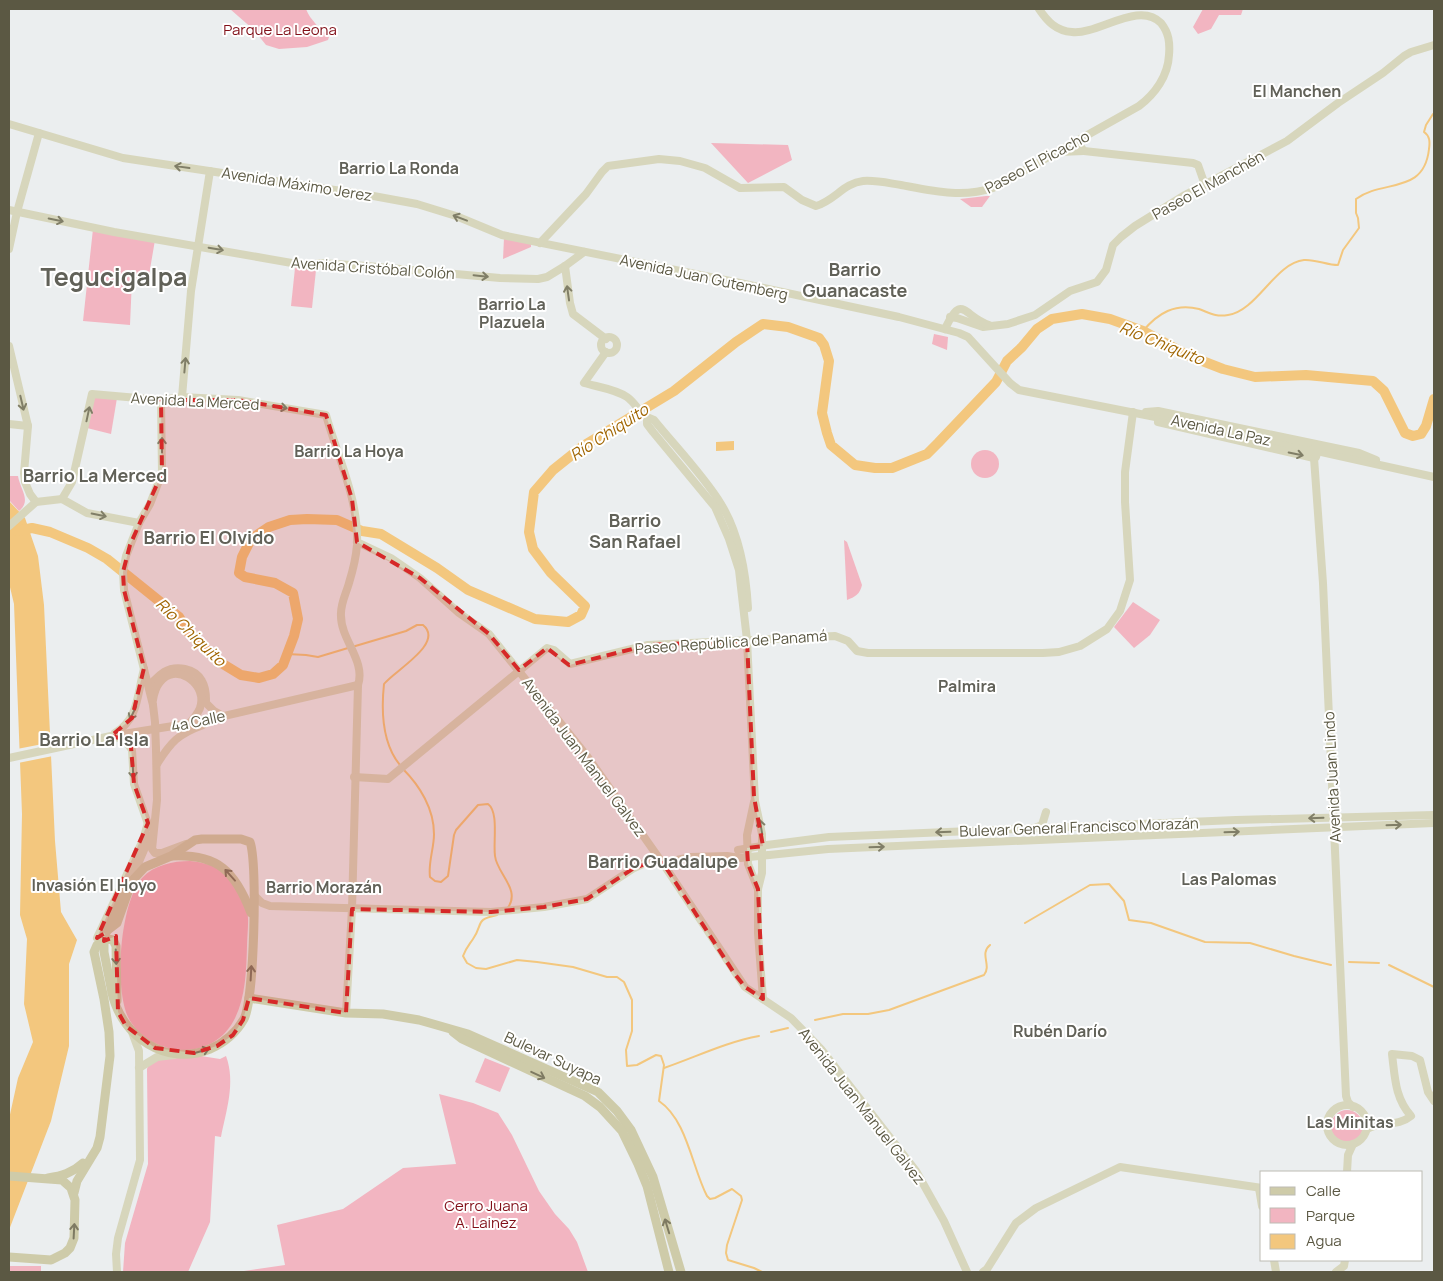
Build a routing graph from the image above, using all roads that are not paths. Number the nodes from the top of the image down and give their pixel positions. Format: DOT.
graph roads {
  1 [pos="1039,9"];
  2 [pos="1434,45"];
  3 [pos="9,124"];
  4 [pos="39,133"];
  5 [pos="1076,141"];
  6 [pos="1084,151"];
  7 [pos="1056,152"];
  8 [pos="210,171"];
  9 [pos="1205,185"];
  10 [pos="13,211"];
  11 [pos="540,243"];
  12 [pos="198,246"];
  13 [pos="9,249"];
  14 [pos="584,252"];
  15 [pos="565,266"];
  16 [pos="950,317"];
  17 [pos="994,327"];
  18 [pos="945,329"];
  19 [pos="606,339"];
  20 [pos="9,346"];
  21 [pos="606,352"];
  22 [pos="1010,383"];
  23 [pos="182,397"];
  24 [pos="161,400"];
  25 [pos="1135,412"];
  26 [pos="9,424"];
  27 [pos="28,426"];
  28 [pos="1315,445"];
  29 [pos="1315,457"];
  30 [pos="1397,469"];
  31 [pos="1434,477"];
  32 [pos="62,499"];
  33 [pos="36,502"];
  34 [pos="139,523"];
  35 [pos="9,526"];
  36 [pos="357,541"];
  37 [pos="747,640"];
  38 [pos="144,668"];
  39 [pos="519,670"];
  40 [pos="149,685"];
  41 [pos="358,685"];
  42 [pos="285,701"];
  43 [pos="152,703"];
  44 [pos="206,703"];
  45 [pos="223,716"];
  46 [pos="198,722"];
  47 [pos="189,724"];
  48 [pos="111,736"];
  49 [pos="10,758"];
  50 [pos="157,764"];
  51 [pos="354,777"];
  52 [pos="755,801"];
  53 [pos="1333,808"];
  54 [pos="1046,812"];
  55 [pos="1434,815"];
  56 [pos="1345,817"];
  57 [pos="1334,818"];
  58 [pos="150,823"];
  59 [pos="1434,823"];
  60 [pos="1345,827"];
  61 [pos="1322,828"];
  62 [pos="1334,828"];
  63 [pos="1034,829"];
  64 [pos="195,840"];
  65 [pos="1335,840"];
  66 [pos="171,856"];
  67 [pos="727,856"];
  68 [pos="663,863"];
  69 [pos="131,882"];
  70 [pos="758,889"];
  71 [pos="254,895"];
  72 [pos="270,906"];
  73 [pos="352,909"];
  74 [pos="253,918"];
  75 [pos="97,938"];
  76 [pos="250,998"];
  77 [pos="763,999"];
  78 [pos="118,1012"];
  79 [pos="346,1013"];
  80 [pos="450,1030"];
  81 [pos="132,1032"];
  82 [pos="182,1054"];
  83 [pos="139,1068"];
  84 [pos="1346,1096"];
  85 [pos="1434,1101"];
  86 [pos="1353,1106"];
  87 [pos="1340,1107"];
  88 [pos="1365,1117"];
  89 [pos="1377,1124"];
  90 [pos="1366,1129"];
  91 [pos="1343,1144"];
  92 [pos="1353,1144"];
  93 [pos="1348,1155"];
  94 [pos="1346,1171"];
  95 [pos="9,1176"];
  96 [pos="45,1178"];
  97 [pos="1260,1188"];
  98 [pos="74,1193"];
  99 [pos="9,1257"];
  100 [pos="1345,1261"];
  101 [pos="117,1272"];
  102 [pos="669,1272"];
  103 [pos="681,1272"];
  104 [pos="967,1272"];
  105 [pos="983,1272"];
  106 [pos="1336,1272"];
  1 -- 5 [label="street, Paseo El Picacho"];
  2 -- 9 [label="street, Paseo El Manchén"];
  3 -- 4 [label="street, Avenida Máximo Jerez"];
  8 -- 4 [label="street, Avenida Máximo Jerez, one-way"];
  4 -- 10 [label="street"];
  5 -- 6 [label="street"];
  5 -- 7 [label="street, Paseo El Picacho"];
  6 -- 7 [label="street"];
  6 -- 9 [label="street"];
  7 -- 11 [label="street, Paseo El Picacho"];
  11 -- 8 [label="street, Avenida Máximo Jerez, one-way"];
  8 -- 12 [label="street"];
  9 -- 17 [label="street, Paseo El Manchén"];
  10 -- 12 [label="street, Avenida Cristóbal Colón, one-way"];
  10 -- 13 [label="street"];
  11 -- 14 [label="street, Avenida Máximo Jerez"];
  12 -- 15 [label="street, Avenida Cristóbal Colón, one-way"];
  23 -- 12 [label="street, one-way"];
  14 -- 15 [label="street, Avenida Cristóbal Colón"];
  14 -- 18 [label="street, Avenida Juan Gutemberg"];
  19 -- 15 [label="street, one-way"];
  16 -- 17 [label="street, Paseo El Manchén"];
  16 -- 17 [label="street"];
  16 -- 18 [label="street"];
  18 -- 22 [label="street, Avenida Juan Gutemberg"];
  19 -- 21 [label="street"];
  19 -- 21 [label="street"];
  20 -- 27 [label="street, one-way"];
  21 -- 37 [label="street"];
  22 -- 25 [label="street, Avenida La Paz"];
  23 -- 24 [label="street, Avenida La Merced"];
  23 -- 36 [label="street, Avenida La Merced, one-way"];
  32 -- 24 [label="street, Avenida La Merced, one-way"];
  34 -- 24 [label="street, one-way"];
  25 -- 28 [label="street"];
  25 -- 29 [label="street, one-way"];
  25 -- 30 [label="street, Avenida La Paz"];
  25 -- 37 [label="street, Paseo República de Panamá"];
  26 -- 27 [label="street"];
  27 -- 33 [label="street"];
  28 -- 29 [label="street, Avenida Juan Lindo, bridge"];
  28 -- 30 [label="street"];
  29 -- 53 [label="street, Avenida Juan Lindo"];
  30 -- 31 [label="street, Avenida La Paz"];
  32 -- 33 [label="street"];
  32 -- 34 [label="street, one-way"];
  33 -- 35 [label="street"];
  34 -- 38 [label="street"];
  36 -- 39 [label="street, Avenida Juan Manuel Galvez"];
  36 -- 41 [label="street"];
  37 -- 39 [label="street, Paseo República de Panamá"];
  37 -- 52 [label="street"];
  38 -- 40 [label="street"];
  38 -- 48 [label="street, one-way"];
  39 -- 51 [label="street, Paseo República de Panamá"];
  39 -- 68 [label="street, Avenida Juan Manuel Galvez"];
  40 -- 43 [label="street"];
  40 -- 44 [label="street"];
  41 -- 42 [label="street, 4a Calle"];
  41 -- 51 [label="street"];
  42 -- 45 [label="street, 4a Calle"];
  42 -- 50 [label="street"];
  43 -- 47 [label="street"];
  43 -- 50 [label="street, bridge"];
  44 -- 45 [label="street"];
  44 -- 46 [label="street"];
  45 -- 46 [label="street, 4a Calle"];
  46 -- 47 [label="street, 4a Calle"];
  47 -- 48 [label="street, 4a Calle"];
  48 -- 49 [label="street, 4a Calle"];
  48 -- 58 [label="street, one-way"];
  50 -- 58 [label="street"];
  51 -- 73 [label="street"];
  70 -- 52 [label="street, one-way"];
  52 -- 70 [label="street"];
  53 -- 56 [label="street"];
  53 -- 57 [label="street, Avenida Juan Lindo"];
  54 -- 63 [label="street"];
  55 -- 56 [label="street, Bulevar General Francisco Morazán"];
  56 -- 57 [label="street, Bulevar General Francisco Morazán"];
  57 -- 62 [label="street, Avenida Juan Lindo"];
  57 -- 63 [label="street, Bulevar General Francisco Morazán, one-way"];
  58 -- 64 [label="street"];
  58 -- 69 [label="street"];
  58 -- 75 [label="street"];
  60 -- 59 [label="street, Bulevar General Francisco Morazán, one-way"];
  60 -- 62 [label="street, Bulevar General Francisco Morazán"];
  60 -- 65 [label="street"];
  61 -- 62 [label="street, Bulevar General Francisco Morazán"];
  61 -- 65 [label="street"];
  67 -- 61 [label="street, Bulevar General Francisco Morazán, one-way, bridge"];
  62 -- 65 [label="street, Avenida Juan Lindo"];
  63 -- 67 [label="street, Bulevar General Francisco Morazán, one-way, bridge"];
  64 -- 66 [label="main road"];
  64 -- 71 [label="main road"];
  65 -- 84 [label="street, Avenida Juan Lindo"];
  66 -- 69 [label="main road"];
  74 -- 66 [label="main road, one-way"];
  67 -- 68 [label="street, Bulevar General Francisco Morazán"];
  68 -- 73 [label="street, Bulevar General Francisco Morazán"];
  68 -- 77 [label="street, Avenida Juan Manuel Galvez"];
  69 -- 75 [label="main road"];
  69 -- 78 [label="main road, bridge"];
  70 -- 77 [label="street"];
  71 -- 72 [label="street"];
  71 -- 74 [label="main road"];
  72 -- 73 [label="street, Bulevar General Francisco Morazán"];
  72 -- 74 [label="street"];
  73 -- 79 [label="street"];
  76 -- 74 [label="main road, one-way"];
  75 -- 96 [label="main road"];
  76 -- 79 [label="main road, Bulevar Suyapa"];
  82 -- 76 [label="main road, one-way"];
  77 -- 104 [label="street, Avenida Juan Manuel Galvez"];
  78 -- 81 [label="main road"];
  98 -- 78 [label="main road, one-way"];
  79 -- 80 [label="main road, Bulevar Suyapa"];
  80 -- 102 [label="main road, Bulevar Suyapa, one-way"];
  103 -- 80 [label="main road, Bulevar Suyapa, one-way"];
  81 -- 82 [label="main road"];
  81 -- 83 [label="street"];
  82 -- 83 [label="street"];
  83 -- 101 [label="street"];
  84 -- 86 [label="street"];
  84 -- 87 [label="street"];
  85 -- 89 [label="street"];
  86 -- 87 [label="street"];
  86 -- 88 [label="street"];
  87 -- 91 [label="street"];
  88 -- 89 [label="street"];
  88 -- 90 [label="street"];
  89 -- 90 [label="street"];
  90 -- 92 [label="street"];
  91 -- 92 [label="street"];
  91 -- 93 [label="street"];
  92 -- 93 [label="street"];
  93 -- 94 [label="street"];
  95 -- 96 [label="main road"];
  96 -- 98 [label="main road"];
  97 -- 105 [label="street"];
  99 -- 98 [label="main road, one-way"];
  100 -- 106 [label="street"];
}
